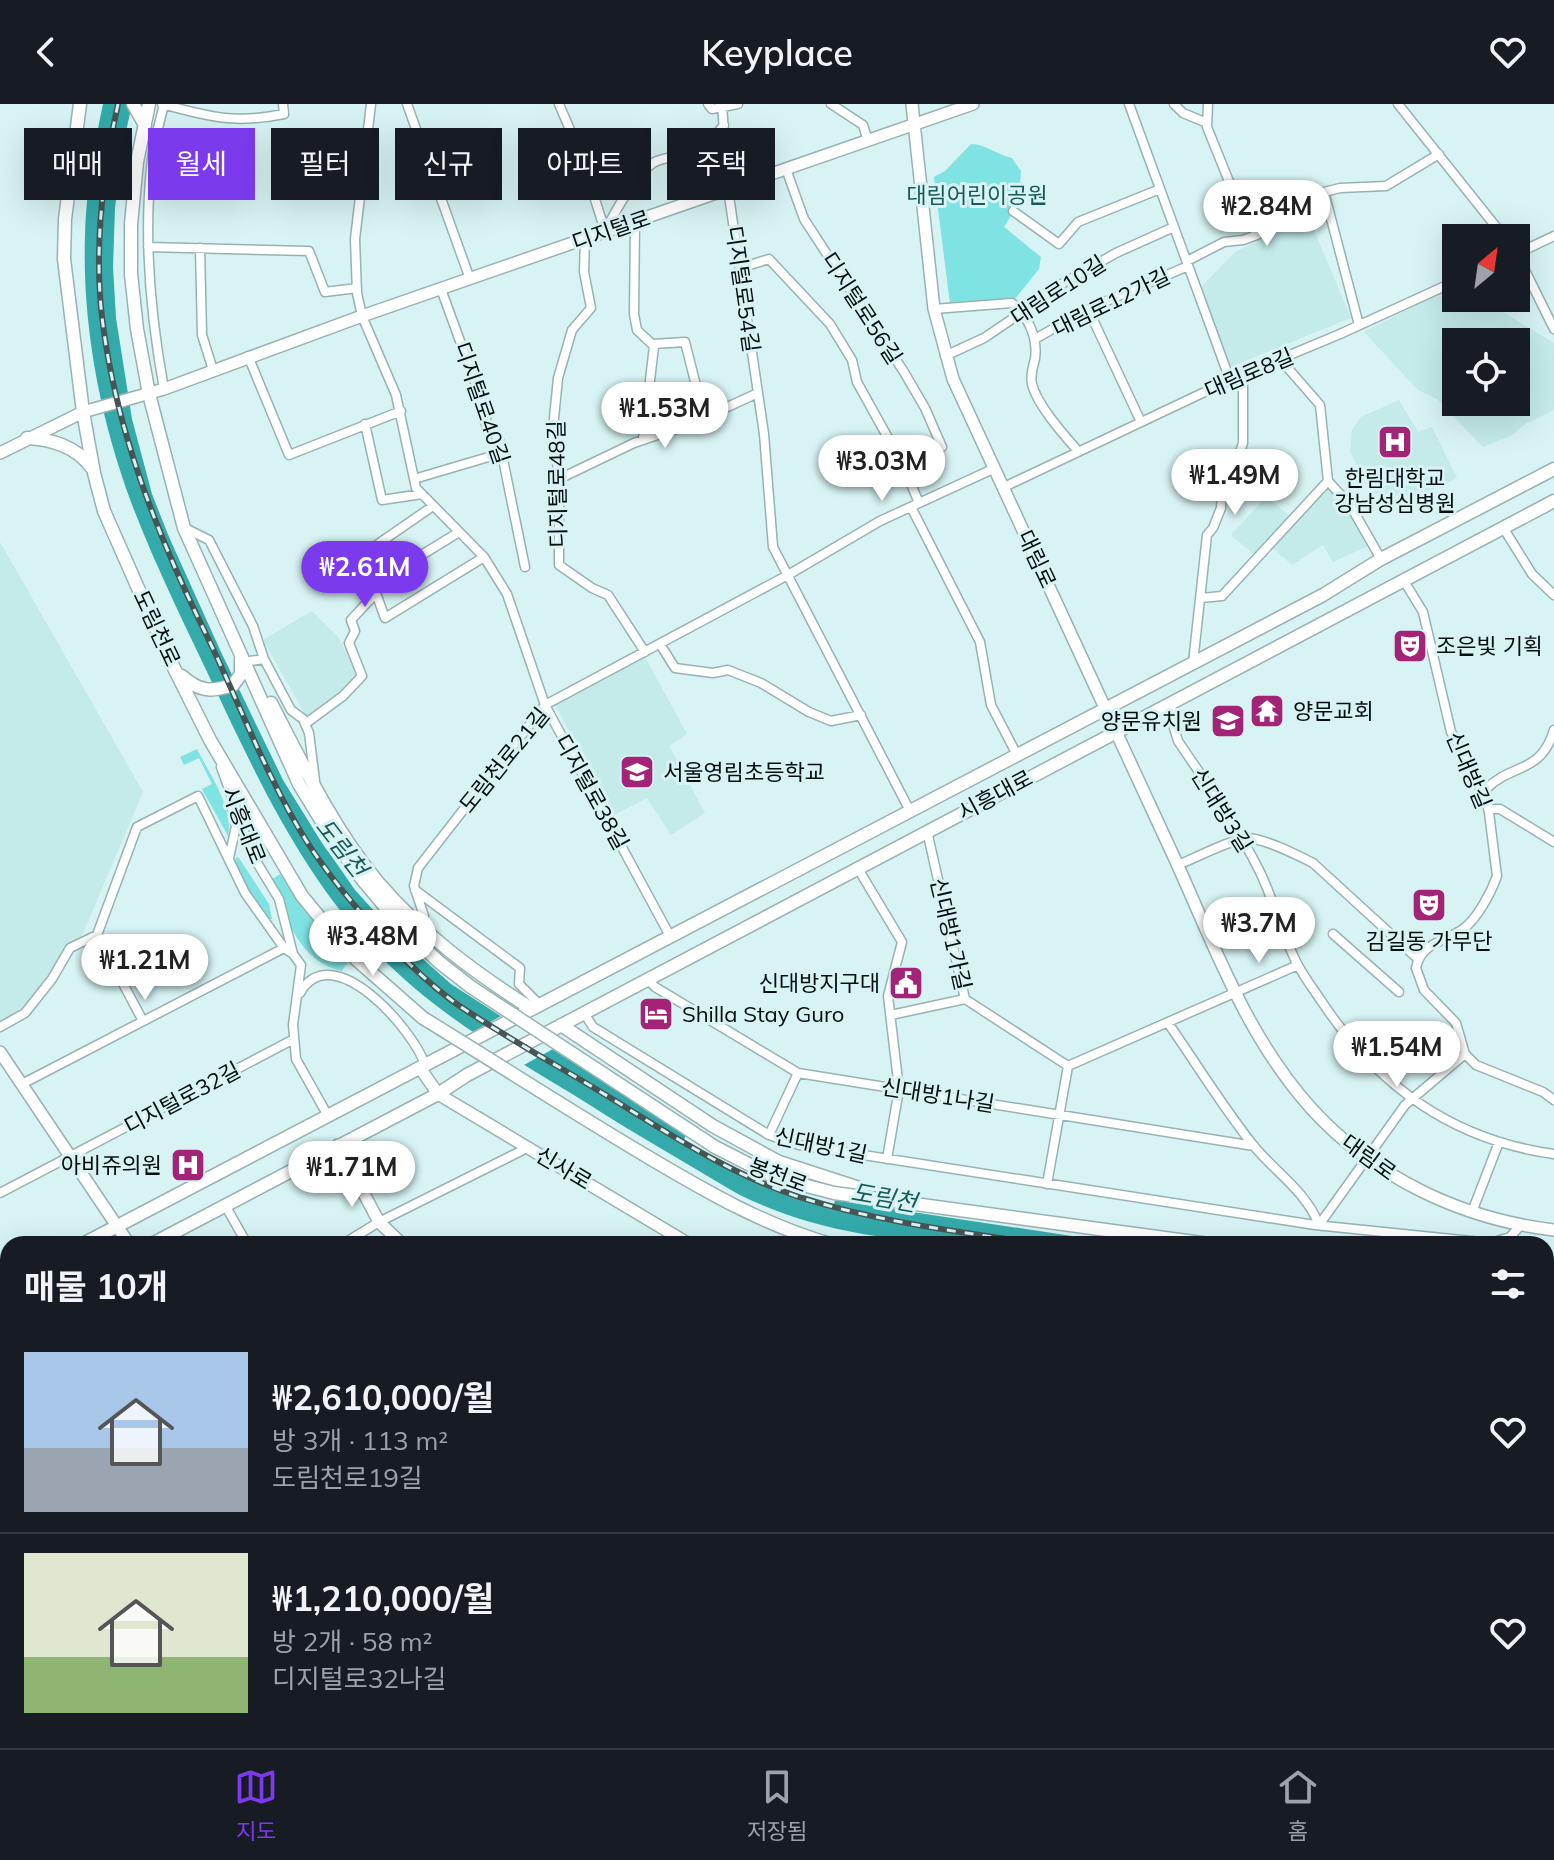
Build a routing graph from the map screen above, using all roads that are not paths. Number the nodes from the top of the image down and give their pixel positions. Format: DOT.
graph roads {
  1 [pos="133,104"];
  2 [pos="149,104"];
  3 [pos="163,104"];
  4 [pos="283,104"];
  5 [pos="371,104"];
  6 [pos="407,104"];
  7 [pos="559,104"];
  8 [pos="708,104"];
  9 [pos="738,104"];
  10 [pos="831,104"];
  11 [pos="912,104"];
  12 [pos="973,104"];
  13 [pos="1129,104"];
  14 [pos="1174,104"];
  15 [pos="1208,104"];
  16 [pos="1398,104"];
  17 [pos="80,106"];
  18 [pos="722,106"];
  19 [pos="143,122"];
  20 [pos="1207,123"];
  21 [pos="724,125"];
  22 [pos="913,125"];
  23 [pos="724,128"];
  24 [pos="868,141"];
  25 [pos="1439,154"];
  26 [pos="786,169"];
  27 [pos="775,173"];
  28 [pos="1160,189"];
  29 [pos="1324,192"];
  30 [pos="697,200"];
  31 [pos="730,200"];
  32 [pos="1013,211"];
  33 [pos="635,222"];
  34 [pos="1494,224"];
  35 [pos="1174,227"];
  36 [pos="605,231"];
  37 [pos="1257,235"];
  38 [pos="1554,236"];
  39 [pos="585,239"];
  40 [pos="148,247"];
  41 [pos="1530,247"];
  42 [pos="200,248"];
  43 [pos="1187,263"];
  44 [pos="740,268"];
  45 [pos="470,279"];
  46 [pos="1530,281"];
  47 [pos="1442,287"];
  48 [pos="357,288"];
  49 [pos="441,289"];
  50 [pos="934,309"];
  51 [pos="1088,309"];
  52 [pos="1021,313"];
  53 [pos="362,316"];
  54 [pos="1359,325"];
  55 [pos="1554,329"];
  56 [pos="1035,339"];
  57 [pos="653,344"];
  58 [pos="248,356"];
  59 [pos="945,356"];
  60 [pos="1280,359"];
  61 [pos="213,370"];
  62 [pos="1243,374"];
  63 [pos="1230,380"];
  64 [pos="164,389"];
  65 [pos="758,393"];
  66 [pos="143,395"];
  67 [pos="88,410"];
  68 [pos="401,411"];
  69 [pos="704,417"];
  70 [pos="1141,422"];
  71 [pos="365,424"];
  72 [pos="27,438"];
  73 [pos="643,440"];
  74 [pos="942,447"];
  75 [pos="1078,451"];
  76 [pos="0,453"];
  77 [pos="502,453"];
  78 [pos="995,468"];
  79 [pos="1554,469"];
  80 [pos="94,473"];
  81 [pos="414,479"];
  82 [pos="559,479"];
  83 [pos="1328,481"];
  84 [pos="1004,487"];
  85 [pos="422,494"];
  86 [pos="1554,501"];
  87 [pos="915,505"];
  88 [pos="433,506"];
  89 [pos="184,528"];
  90 [pos="1504,529"];
  91 [pos="459,532"];
  92 [pos="484,557"];
  93 [pos="1381,559"];
  94 [pos="525,567"];
  95 [pos="788,575"];
  96 [pos="1404,581"];
  97 [pos="374,589"];
  98 [pos="1554,595"];
  99 [pos="1201,598"];
  100 [pos="660,644"];
  101 [pos="645,652"];
  102 [pos="246,658"];
  103 [pos="264,659"];
  104 [pos="1193,663"];
  105 [pos="177,671"];
  106 [pos="1171,703"];
  107 [pos="545,705"];
  108 [pos="1105,709"];
  109 [pos="861,715"];
  110 [pos="305,724"];
  111 [pos="1554,730"];
  112 [pos="1116,732"];
  113 [pos="210,740"];
  114 [pos="1017,755"];
  115 [pos="227,785"];
  116 [pos="316,789"];
  117 [pos="1488,809"];
  118 [pos="910,811"];
  119 [pos="927,831"];
  120 [pos="1243,839"];
  121 [pos="1554,842"];
  122 [pos="229,860"];
  123 [pos="1178,865"];
  124 [pos="857,867"];
  125 [pos="415,889"];
  126 [pos="421,926"];
  127 [pos="1333,934"];
  128 [pos="97,935"];
  129 [pos="670,936"];
  130 [pos="284,948"];
  131 [pos="293,954"];
  132 [pos="1418,959"];
  133 [pos="1298,965"];
  134 [pos="647,979"];
  135 [pos="1399,992"];
  136 [pos="1234,993"];
  137 [pos="298,998"];
  138 [pos="965,999"];
  139 [pos="532,1012"];
  140 [pos="584,1013"];
  141 [pos="891,1015"];
  142 [pos="143,1021"];
  143 [pos="1168,1023"];
  144 [pos="561,1025"];
  145 [pos="0,1027"];
  146 [pos="294,1039"];
  147 [pos="476,1051"];
  148 [pos="0,1052"];
  149 [pos="1465,1054"];
  150 [pos="422,1066"];
  151 [pos="1068,1066"];
  152 [pos="798,1073"];
  153 [pos="22,1084"];
  154 [pos="899,1089"];
  155 [pos="438,1094"];
  156 [pos="1410,1099"];
  157 [pos="1554,1100"];
  158 [pos="1060,1115"];
  159 [pos="328,1116"];
  160 [pos="769,1135"];
  161 [pos="1499,1142"];
  162 [pos="338,1145"];
  163 [pos="1254,1146"];
  164 [pos="529,1147"];
  165 [pos="1554,1154"];
  166 [pos="71,1158"];
  167 [pos="887,1159"];
  168 [pos="1368,1160"];
  169 [pos="1047,1184"];
  170 [pos="0,1193"];
  171 [pos="905,1202"];
  172 [pos="225,1205"];
  173 [pos="1472,1212"];
  174 [pos="379,1222"];
  175 [pos="116,1225"];
  176 [pos="1319,1225"];
  177 [pos="1521,1225"];
  178 [pos="1554,1230"];
  179 [pos="97,1236"];
  180 [pos="124,1236"];
  181 [pos="167,1236"];
  182 [pos="242,1236"];
  183 [pos="356,1236"];
  184 [pos="394,1236"];
  185 [pos="676,1236"];
  186 [pos="802,1236"];
  187 [pos="1151,1236"];
  188 [pos="1424,1236"];
  189 [pos="1511,1236"];
  1 -- 19 [label="main road"];
  2 -- 19 [label="main road"];
  3 -- 4 [label="street"];
  3 -- 40 [label="street"];
  5 -- 48 [label="street, 디지털로38길"];
  6 -- 45 [label="street"];
  7 -- 36 [label="street"];
  8 -- 18 [label="street"];
  9 -- 18 [label="street"];
  10 -- 24 [label="street"];
  11 -- 22 [label="main road, 대림로"];
  12 -- 22 [label="main road, 디지털로"];
  13 -- 28 [label="street"];
  14 -- 20 [label="street"];
  15 -- 20 [label="street"];
  16 -- 25 [label="street"];
  17 -- 67 [label="main road, 도림천로"];
  18 -- 21 [label="street, 디지털로54길"];
  19 -- 66 [label="main road"];
  20 -- 37 [label="street"];
  21 -- 23 [label="street, 디지털로54길"];
  21 -- 36 [label="street"];
  22 -- 24 [label="main road, 디지털로"];
  22 -- 50 [label="main road, 대림로"];
  24 -- 26 [label="main road, 디지털로"];
  25 -- 29 [label="street"];
  25 -- 34 [label="street"];
  26 -- 27 [label="main road, 디지털로"];
  26 -- 74 [label="street, 디지털로56길"];
  28 -- 32 [label="street"];
  28 -- 35 [label="street"];
  29 -- 37 [label="street, 대림로12가길"];
  29 -- 54 [label="street"];
  30 -- 33 [label="main road, 디지털로"];
  31 -- 44 [label="street, 디지털로54길"];
  33 -- 36 [label="main road, 디지털로"];
  33 -- 57 [label="street"];
  35 -- 43 [label="street"];
  35 -- 52 [label="street, 대림로10길"];
  36 -- 39 [label="main road, 디지털로"];
  37 -- 43 [label="street, 대림로12가길"];
  38 -- 41 [label="street"];
  39 -- 45 [label="main road, 디지털로"];
  39 -- 82 [label="street, 디지털로48길"];
  40 -- 42 [label="street"];
  40 -- 64 [label="street"];
  42 -- 48 [label="street"];
  42 -- 61 [label="street"];
  43 -- 51 [label="street, 대림로12가길"];
  43 -- 63 [label="street"];
  44 -- 65 [label="street, 디지털로54길"];
  44 -- 87 [label="street"];
  45 -- 49 [label="main road, 디지털로"];
  46 -- 55 [label="street"];
  47 -- 54 [label="street, 대림로8길"];
  48 -- 53 [label="street, 디지털로38길"];
  49 -- 53 [label="main road, 디지털로"];
  49 -- 77 [label="street, 디지털로40길"];
  50 -- 52 [label="street"];
  50 -- 59 [label="main road, 대림로"];
  51 -- 56 [label="street, 대림로12가길"];
  51 -- 70 [label="street"];
  52 -- 56 [label="street"];
  52 -- 59 [label="street, 대림로10길"];
  53 -- 58 [label="main road, 디지털로"];
  53 -- 68 [label="street, 디지털로38길"];
  54 -- 60 [label="street, 대림로8길"];
  56 -- 75 [label="street"];
  57 -- 69 [label="street"];
  57 -- 73 [label="street"];
  58 -- 61 [label="main road, 디지털로"];
  58 -- 71 [label="street"];
  59 -- 78 [label="main road, 대림로"];
  60 -- 62 [label="street, 대림로8길"];
  60 -- 83 [label="street"];
  61 -- 64 [label="main road, 디지털로"];
  62 -- 63 [label="street, 대림로8길"];
  62 -- 99 [label="street"];
  63 -- 70 [label="street, 대림로8길"];
  64 -- 66 [label="main road, 디지털로"];
  65 -- 69 [label="street"];
  65 -- 95 [label="street, 디지털로54길"];
  66 -- 67 [label="main road, 디지털로"];
  66 -- 89 [label="main road"];
  67 -- 72 [label="main road"];
  67 -- 80 [label="main road, 도림천로"];
  68 -- 71 [label="street"];
  68 -- 81 [label="street, 디지털로38길"];
  69 -- 73 [label="street"];
  70 -- 75 [label="street, 대림로8길"];
  71 -- 85 [label="street"];
  72 -- 76 [label="main road"];
  72 -- 80 [label="main road"];
  73 -- 82 [label="street"];
  75 -- 84 [label="street, 대림로8길"];
  77 -- 81 [label="street"];
  77 -- 94 [label="street, 디지털로40길"];
  78 -- 84 [label="main road, 대림로"];
  78 -- 87 [label="street, 도림천로21길"];
  79 -- 93 [label="main road, 시흥대로"];
  80 -- 105 [label="main road, 도림천로"];
  81 -- 85 [label="street, 디지털로38길"];
  82 -- 101 [label="street, 디지털로48길"];
  83 -- 93 [label="street"];
  83 -- 99 [label="street"];
  84 -- 108 [label="main road, 대림로"];
  85 -- 88 [label="street, 디지털로38길"];
  86 -- 90 [label="main road, 시흥대로"];
  87 -- 95 [label="street, 도림천로21길"];
  87 -- 114 [label="street"];
  88 -- 91 [label="street, 디지털로38길"];
  88 -- 97 [label="street"];
  89 -- 102 [label="main road"];
  89 -- 103 [label="street"];
  90 -- 96 [label="main road, 시흥대로"];
  90 -- 98 [label="street"];
  91 -- 92 [label="street, 디지털로38길"];
  91 -- 97 [label="street"];
  92 -- 97 [label="street"];
  92 -- 107 [label="street, 디지털로38길"];
  93 -- 104 [label="main road, 시흥대로"];
  95 -- 100 [label="street, 도림천로21길"];
  95 -- 109 [label="street, 디지털로54길"];
  96 -- 106 [label="main road, 시흥대로"];
  96 -- 117 [label="street, 신대방길"];
  97 -- 110 [label="street"];
  99 -- 104 [label="street"];
  100 -- 101 [label="street, 도림천로21길"];
  100 -- 109 [label="street"];
  101 -- 107 [label="street, 도림천로21길"];
  102 -- 103 [label="street"];
  102 -- 105 [label="main road"];
  102 -- 116 [label="main road"];
  102 -- 139 [label="main road, bridge"];
  103 -- 110 [label="street"];
  104 -- 108 [label="main road, 시흥대로"];
  105 -- 113 [label="main road, 도림천로"];
  106 -- 112 [label="main road, 시흥대로"];
  106 -- 120 [label="street, 신대방3길"];
  107 -- 125 [label="street, 도림천로21길"];
  107 -- 129 [label="street, 디지털로38길"];
  108 -- 112 [label="main road, 대림로"];
  108 -- 114 [label="main road, 시흥대로"];
  109 -- 118 [label="street, 디지털로54길"];
  110 -- 116 [label="street"];
  111 -- 117 [label="street"];
  112 -- 119 [label="main road, 시흥대로"];
  112 -- 123 [label="main road, 대림로"];
  113 -- 115 [label="street, 시흥대로"];
  113 -- 147 [label="main road, 도림천로, bridge"];
  114 -- 118 [label="main road, 시흥대로"];
  115 -- 122 [label="street"];
  115 -- 131 [label="street, 시흥대로"];
  116 -- 126 [label="main road"];
  117 -- 121 [label="street"];
  117 -- 132 [label="street, 신대방길"];
  118 -- 129 [label="main road, 시흥대로"];
  119 -- 124 [label="main road, 시흥대로"];
  119 -- 138 [label="street, 신대방1가길"];
  120 -- 123 [label="street"];
  120 -- 132 [label="street"];
  120 -- 133 [label="street, 신대방3길"];
  122 -- 128 [label="street"];
  122 -- 130 [label="street"];
  123 -- 136 [label="main road, 대림로"];
  124 -- 134 [label="main road, 시흥대로"];
  124 -- 141 [label="street"];
  125 -- 126 [label="street"];
  125 -- 139 [label="street"];
  126 -- 139 [label="main road"];
  127 -- 135 [label="street"];
  128 -- 142 [label="street"];
  128 -- 145 [label="street"];
  129 -- 139 [label="main road, 시흥대로"];
  130 -- 131 [label="street"];
  130 -- 142 [label="street"];
  131 -- 137 [label="street, 시흥대로"];
  132 -- 149 [label="street"];
  133 -- 136 [label="street"];
  133 -- 156 [label="street, 신대방3길"];
  134 -- 140 [label="main road, 시흥대로"];
  134 -- 152 [label="street, 신대방1나길"];
  136 -- 143 [label="street"];
  136 -- 168 [label="main road, 대림로"];
  137 -- 146 [label="street"];
  137 -- 150 [label="street"];
  138 -- 141 [label="street"];
  138 -- 151 [label="street, 신대방1가길"];
  139 -- 150 [label="main road, 시흥대로, bridge"];
  139 -- 171 [label="main road, 봉천로, bridge"];
  140 -- 144 [label="main road, 시흥대로"];
  140 -- 160 [label="street, 신대방1길"];
  141 -- 154 [label="street"];
  142 -- 153 [label="street"];
  143 -- 151 [label="street"];
  143 -- 163 [label="street"];
  144 -- 155 [label="main road, 시흥대로, bridge"];
  144 -- 171 [label="main road, bridge"];
  146 -- 159 [label="street"];
  146 -- 166 [label="street, 디지털로32길"];
  147 -- 186 [label="main road, 봉천로, bridge"];
  148 -- 153 [label="main road"];
  149 -- 156 [label="street"];
  149 -- 157 [label="street"];
  150 -- 155 [label="main road"];
  150 -- 159 [label="main road, 시흥대로"];
  151 -- 158 [label="street"];
  152 -- 154 [label="street, 신대방1나길"];
  152 -- 160 [label="street"];
  153 -- 166 [label="main road"];
  154 -- 158 [label="street, 신대방1나길"];
  154 -- 167 [label="street"];
  155 -- 162 [label="main road, 시흥대로"];
  155 -- 164 [label="main road, 신사로"];
  156 -- 161 [label="street, 신대방3길"];
  156 -- 168 [label="street"];
  158 -- 163 [label="street, 신대방1나길"];
  158 -- 169 [label="street"];
  159 -- 175 [label="main road, 시흥대로"];
  160 -- 167 [label="street, 신대방1길"];
  161 -- 165 [label="street, 신대방3길"];
  161 -- 173 [label="street"];
  162 -- 172 [label="main road, 시흥대로"];
  162 -- 174 [label="main road"];
  163 -- 176 [label="street"];
  164 -- 174 [label="street"];
  164 -- 185 [label="main road, 신사로"];
  166 -- 170 [label="street, 디지털로32길"];
  166 -- 175 [label="main road"];
  167 -- 169 [label="street, 신대방1길"];
  168 -- 173 [label="main road, 대림로"];
  168 -- 176 [label="street"];
  169 -- 176 [label="street, 신대방1길"];
  171 -- 187 [label="main road, 봉천로, bridge"];
  172 -- 181 [label="main road, 시흥대로"];
  172 -- 182 [label="street"];
  173 -- 177 [label="main road, 대림로"];
  174 -- 183 [label="street"];
  174 -- 184 [label="main road"];
  175 -- 179 [label="main road, 시흥대로"];
  175 -- 180 [label="main road"];
  176 -- 188 [label="street, 신대방1길"];
  177 -- 178 [label="main road, 대림로"];
  177 -- 189 [label="street, 신대방1길"];
}
